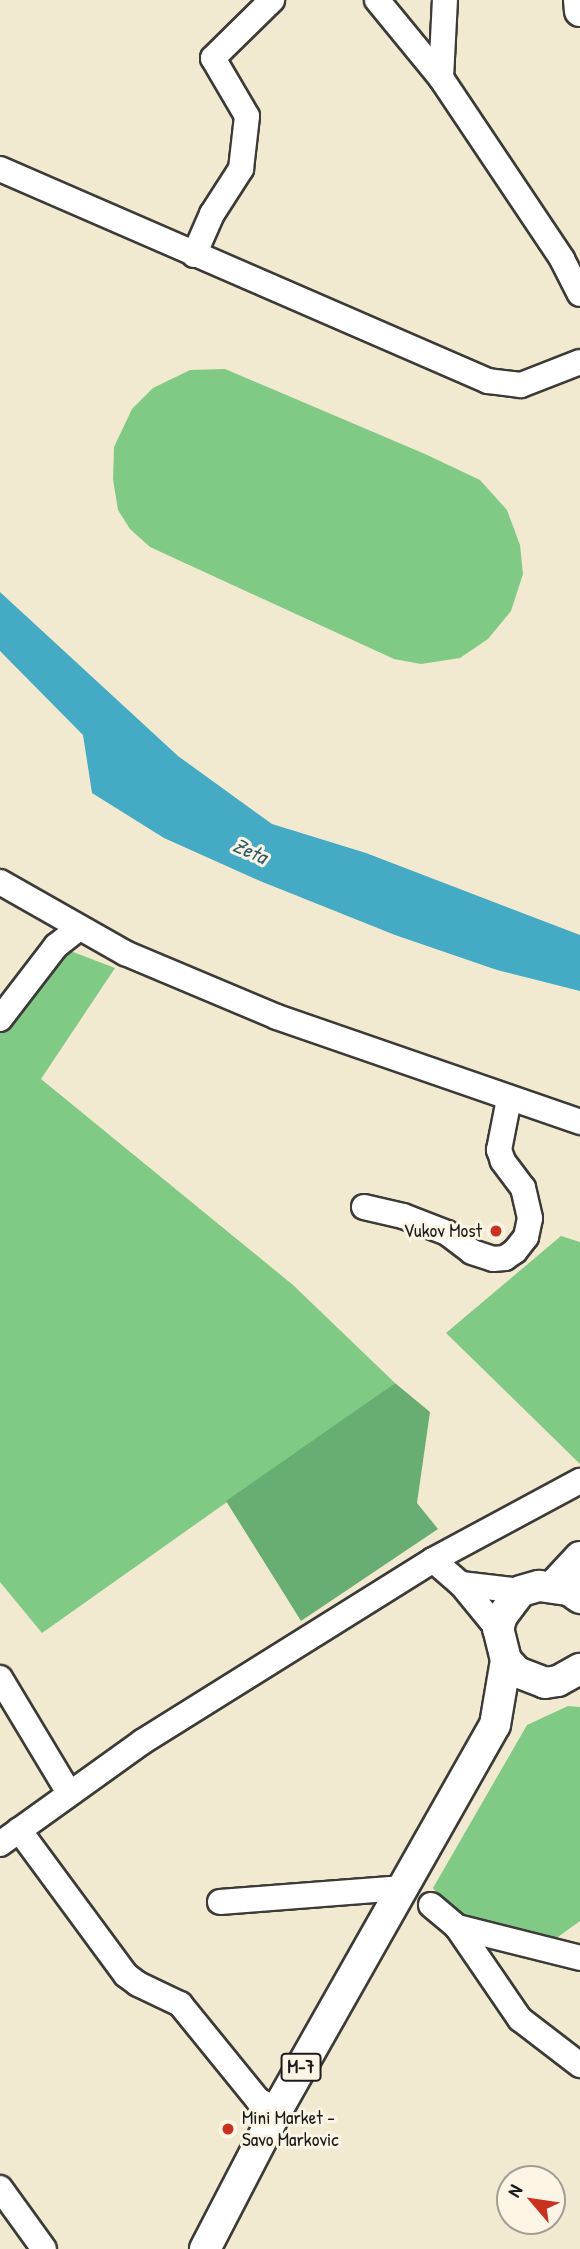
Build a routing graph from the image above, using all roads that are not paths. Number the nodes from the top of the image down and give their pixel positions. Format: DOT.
graph roads {
  1 [pos="272,0"];
  2 [pos="377,0"];
  3 [pos="445,0"];
  4 [pos="579,0"];
  5 [pos="580,11"];
  6 [pos="441,78"];
  7 [pos="0,169"];
  8 [pos="194,255"];
  9 [pos="580,294"];
  10 [pos="580,362"];
  11 [pos="0,882"];
  12 [pos="79,928"];
  13 [pos="0,1019"];
  14 [pos="509,1099"];
  15 [pos="580,1102"];
  16 [pos="554,1112"];
  17 [pos="580,1122"];
  18 [pos="364,1207"];
  19 [pos="580,1481"];
  20 [pos="580,1557"];
  21 [pos="433,1560"];
  22 [pos="461,1584"];
  23 [pos="552,1587"];
  24 [pos="522,1591"];
  25 [pos="580,1598"];
  26 [pos="498,1629"];
  27 [pos="506,1660"];
  28 [pos="569,1677"];
  29 [pos="0,1678"];
  30 [pos="495,1725"];
  31 [pos="69,1793"];
  32 [pos="10,1837"];
  33 [pos="403,1888"];
  34 [pos="220,1902"];
  35 [pos="431,1905"];
  36 [pos="457,1927"];
  37 [pos="580,1958"];
  38 [pos="580,2065"];
  39 [pos="277,2110"];
  40 [pos="0,2188"];
  41 [pos="44,2249"];
  42 [pos="205,2249"];
  1 -- 8 [label="street"];
  2 -- 6 [label="street"];
  3 -- 6 [label="street"];
  4 -- 5 [label="main road"];
  6 -- 9 [label="street"];
  7 -- 8 [label="street"];
  8 -- 10 [label="street"];
  11 -- 12 [label="street"];
  12 -- 13 [label="street"];
  12 -- 14 [label="street"];
  14 -- 16 [label="street"];
  14 -- 18 [label="street"];
  15 -- 16 [label="street"];
  16 -- 17 [label="street"];
  19 -- 21 [label="street"];
  20 -- 23 [label="main road"];
  21 -- 22 [label="street"];
  21 -- 31 [label="street"];
  22 -- 24 [label="street"];
  22 -- 26 [label="street"];
  23 -- 24 [label="main road"];
  23 -- 25 [label="main road"];
  24 -- 26 [label="main road"];
  26 -- 27 [label="main road, M-7"];
  27 -- 28 [label="main road, M-7"];
  27 -- 30 [label="main road, M-7"];
  28 -- 30 [label="main road, M-7"];
  29 -- 31 [label="street"];
  30 -- 33 [label="main road, M-7"];
  31 -- 32 [label="street"];
  32 -- 39 [label="street"];
  33 -- 34 [label="street"];
  33 -- 39 [label="main road, M-7"];
  35 -- 36 [label="street"];
  36 -- 37 [label="street"];
  36 -- 38 [label="street"];
  39 -- 42 [label="main road, M-7"];
  40 -- 41 [label="street"];
}
